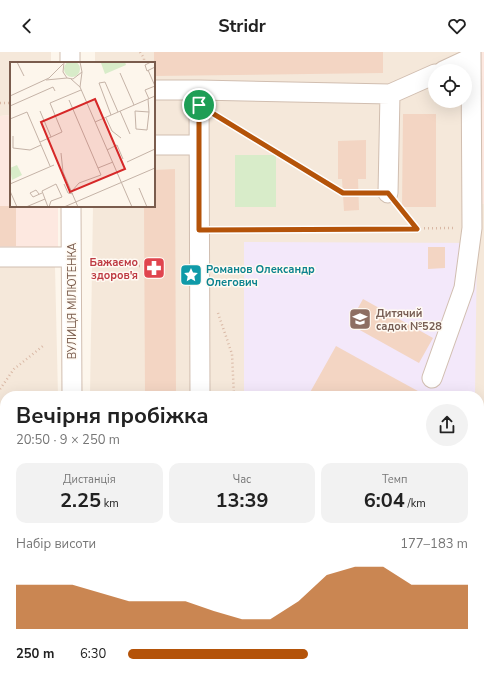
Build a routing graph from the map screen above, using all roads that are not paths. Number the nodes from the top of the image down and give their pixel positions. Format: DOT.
graph roads {
  1 [pos="471,55"];
  2 [pos="455,64"];
  3 [pos="428,77"];
  4 [pos="155,90"];
  5 [pos="390,94"];
  6 [pos="199,98"];
  7 [pos="199,145"];
  8 [pos="155,146"];
  9 [pos="388,193"];
  10 [pos="71,207"];
  11 [pos="0,257"];
  12 [pos="71,257"];
  13 [pos="432,378"];
  14 [pos="72,391"];
  15 [pos="200,391"];
  1 -- 2 [label="street"];
  1 -- 13 [label="street"];
  3 -- 5 [label="street"];
  4 -- 6 [label="street"];
  5 -- 6 [label="street"];
  5 -- 9 [label="street"];
  6 -- 7 [label="street"];
  7 -- 8 [label="street"];
  7 -- 15 [label="street"];
  10 -- 12 [label="street, ВУЛИЦЯ МІЛЮТЕНКА"];
  11 -- 12 [label="street"];
  12 -- 14 [label="street, ВУЛИЦЯ МІЛЮТЕНКА"];
}
